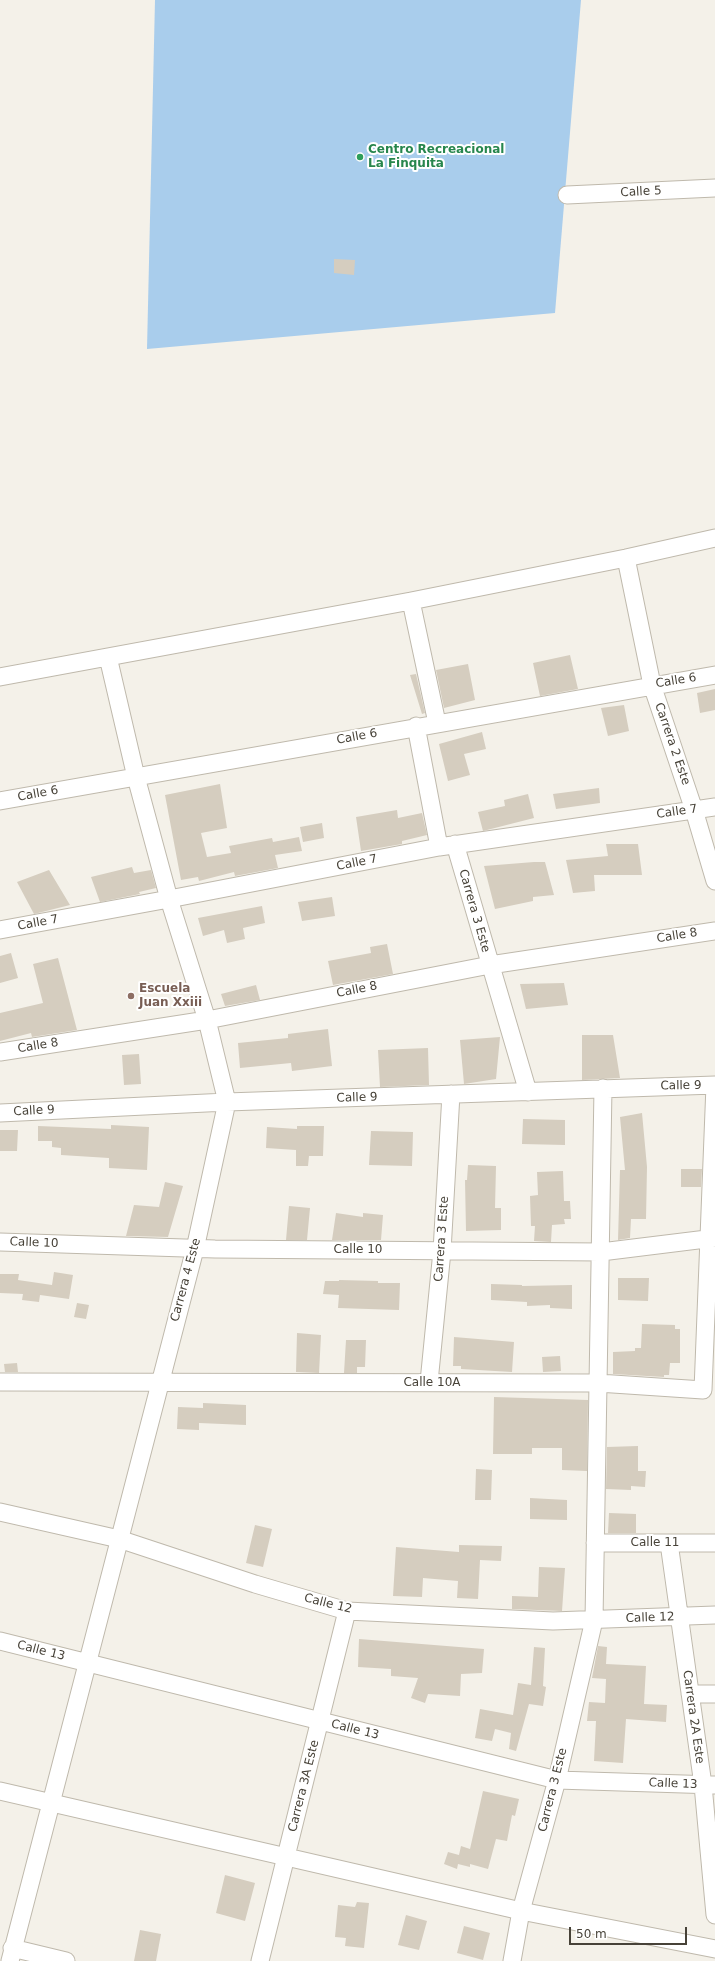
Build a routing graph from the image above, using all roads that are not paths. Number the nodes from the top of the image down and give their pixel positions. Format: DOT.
graph roads {
  1 [pos="715,188"];
  2 [pos="567,195"];
  3 [pos="715,538"];
  4 [pos="626,558"];
  5 [pos="411,601"];
  6 [pos="108,657"];
  7 [pos="715,675"];
  8 [pos="0,677"];
  9 [pos="652,685"];
  10 [pos="437,723"];
  11 [pos="416,726"];
  12 [pos="136,777"];
  13 [pos="0,801"];
  14 [pos="715,807"];
  15 [pos="694,810"];
  16 [pos="447,846"];
  17 [pos="715,881"];
  18 [pos="169,899"];
  19 [pos="0,930"];
  20 [pos="715,931"];
  21 [pos="490,965"];
  22 [pos="207,1020"];
  23 [pos="0,1052"];
  24 [pos="715,1085"];
  25 [pos="603,1088"];
  26 [pos="528,1092"];
  27 [pos="451,1094"];
  28 [pos="227,1102"];
  29 [pos="0,1113"];
  30 [pos="712,1238"];
  31 [pos="0,1242"];
  32 [pos="195,1249"];
  33 [pos="442,1251"];
  34 [pos="600,1252"];
  35 [pos="0,1382"];
  36 [pos="160,1382"];
  37 [pos="429,1382"];
  38 [pos="598,1383"];
  39 [pos="0,1512"];
  40 [pos="119,1539"];
  41 [pos="595,1543"];
  42 [pos="668,1543"];
  43 [pos="715,1543"];
  44 [pos="348,1611"];
  45 [pos="715,1615"];
  46 [pos="678,1617"];
  47 [pos="594,1620"];
  48 [pos="0,1641"];
  49 [pos="87,1663"];
  50 [pos="690,1694"];
  51 [pos="715,1694"];
  52 [pos="320,1721"];
  53 [pos="557,1780"];
  54 [pos="709,1785"];
  55 [pos="0,1791"];
  56 [pos="50,1803"];
  57 [pos="286,1857"];
  58 [pos="713,1883"];
  59 [pos="521,1911"];
  60 [pos="715,1915"];
  61 [pos="715,1949"];
  62 [pos="11,1954"];
  63 [pos="66,1961"];
  64 [pos="260,1961"];
  65 [pos="512,1961"];
  1 -- 2 [label="street, Calle 5"];
  3 -- 4 [label="street"];
  4 -- 5 [label="street"];
  4 -- 9 [label="street, Carrera 2 Este"];
  5 -- 6 [label="street"];
  5 -- 10 [label="street"];
  6 -- 8 [label="street"];
  6 -- 12 [label="street, Carrera 4 Este"];
  7 -- 9 [label="street, Calle 6"];
  9 -- 10 [label="street, Calle 6"];
  9 -- 15 [label="street, Carrera 2 Este"];
  10 -- 11 [label="street, Calle 6"];
  11 -- 12 [label="street, Calle 6"];
  11 -- 16 [label="street, Carrera 3 Este"];
  12 -- 13 [label="street, Calle 6"];
  12 -- 18 [label="street, Carrera 4 Este"];
  14 -- 15 [label="street, Calle 7"];
  15 -- 16 [label="street, Calle 7"];
  15 -- 17 [label="street, Carrera 2 Este"];
  16 -- 18 [label="street, Calle 7"];
  16 -- 21 [label="street, Carrera 3 Este"];
  18 -- 19 [label="street, Calle 7"];
  18 -- 22 [label="street, Carrera 4 Este"];
  20 -- 21 [label="street, Calle 8"];
  21 -- 22 [label="street, Calle 8"];
  21 -- 26 [label="street, Carrera 3 Este"];
  22 -- 23 [label="street, Calle 8"];
  22 -- 28 [label="street, Carrera 4 Este"];
  24 -- 25 [label="street, Calle 9"];
  24 -- 30 [label="street"];
  25 -- 26 [label="street, Calle 9"];
  25 -- 34 [label="street, Carrera 3 Este"];
  26 -- 27 [label="street, Calle 9"];
  27 -- 28 [label="street, Calle 9"];
  27 -- 33 [label="street, Carrera 3 Este"];
  28 -- 29 [label="street, Calle 9"];
  28 -- 32 [label="street, Carrera 4 Este"];
  30 -- 34 [label="street, Calle 10"];
  30 -- 38 [label="street, Calle 10A"];
  31 -- 32 [label="street, Calle 10"];
  32 -- 33 [label="street, Calle 10"];
  32 -- 36 [label="street, Carrera 4 Este"];
  33 -- 34 [label="street, Calle 10"];
  33 -- 37 [label="street, Carrera 3 Este"];
  34 -- 38 [label="street, Carrera 3 Este"];
  35 -- 36 [label="street, Calle 10A"];
  36 -- 37 [label="street, Calle 10A"];
  36 -- 40 [label="street, Carrera 4 Este"];
  37 -- 38 [label="street, Calle 10A"];
  38 -- 41 [label="street, Carrera 3 Este"];
  39 -- 40 [label="street, Calle 12"];
  40 -- 44 [label="street, Calle 12"];
  40 -- 49 [label="street, Carrera 4 Este"];
  41 -- 42 [label="street, Calle 11"];
  41 -- 47 [label="street, Carrera 3 Este"];
  42 -- 43 [label="street, Calle 11"];
  42 -- 46 [label="street, Carrera 2A Este"];
  44 -- 47 [label="street, Calle 12"];
  44 -- 52 [label="street, Carrera 3A Este"];
  45 -- 46 [label="street, Calle 12"];
  46 -- 47 [label="street, Calle 12"];
  46 -- 50 [label="street, Carrera 2A Este"];
  47 -- 53 [label="street, Carrera 3 Este"];
  48 -- 49 [label="street, Calle 13"];
  49 -- 52 [label="street, Calle 13"];
  49 -- 56 [label="street, Carrera 4 Este"];
  50 -- 51 [label="street"];
  50 -- 54 [label="street, Carrera 2A Este"];
  52 -- 53 [label="street, Calle 13"];
  52 -- 57 [label="street, Carrera 3A Este"];
  53 -- 54 [label="street, Calle 13"];
  53 -- 59 [label="street, Carrera 3 Este"];
  54 -- 58 [label="street, Carrera 2A Este"];
  55 -- 56 [label="street"];
  56 -- 57 [label="street"];
  56 -- 62 [label="street, Carrera 4 Este"];
  57 -- 59 [label="street"];
  57 -- 64 [label="street, Carrera 3A Este"];
  58 -- 60 [label="street, Carrera 2A Este"];
  59 -- 61 [label="street"];
  59 -- 65 [label="street, Carrera 3 Este"];
  62 -- 63 [label="street"];
}
